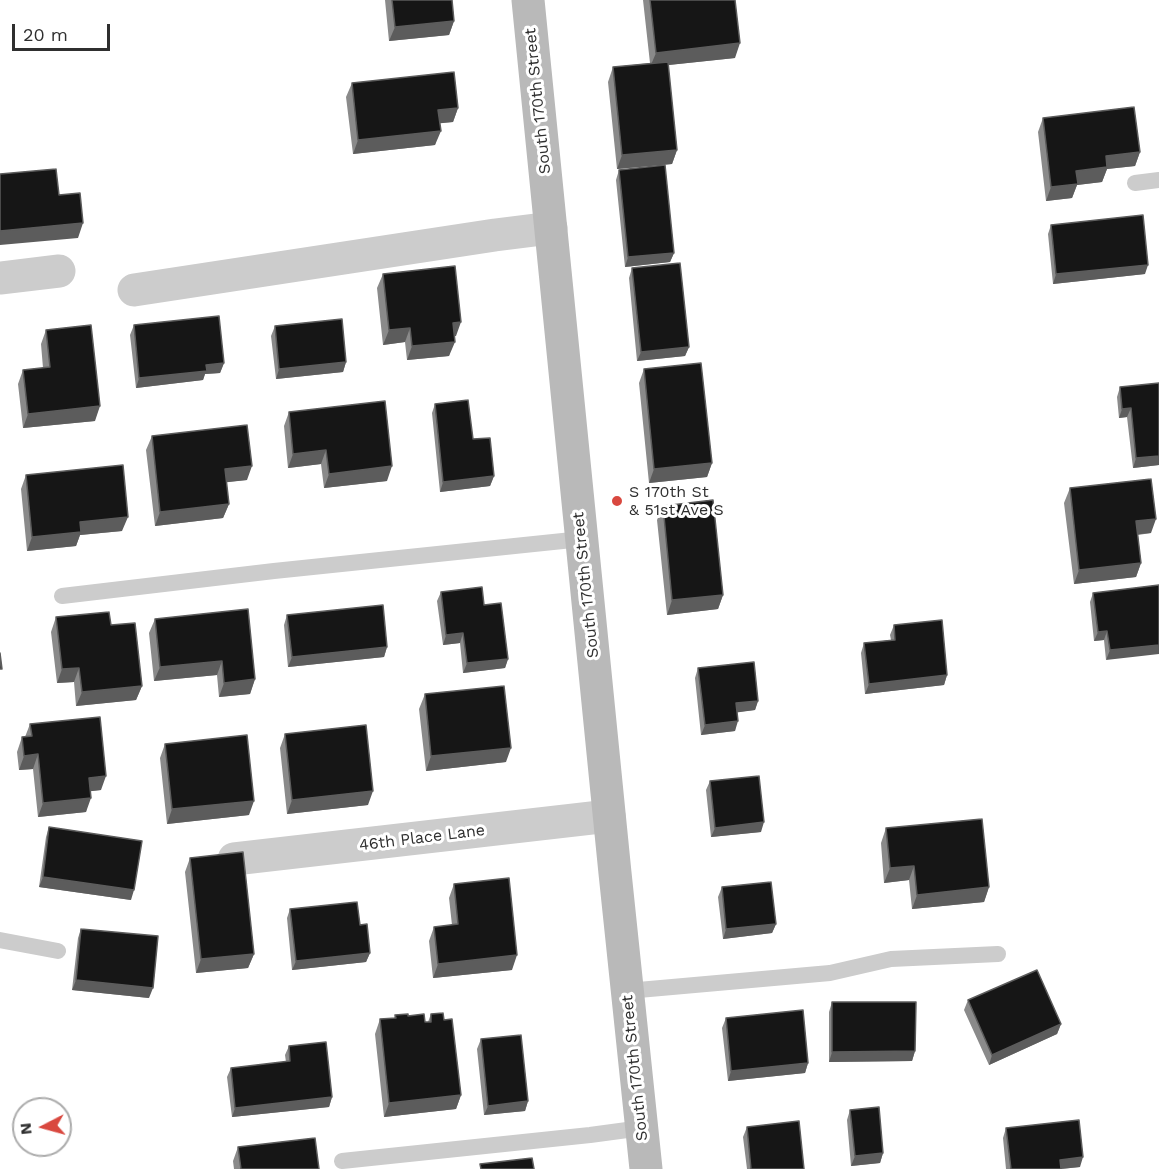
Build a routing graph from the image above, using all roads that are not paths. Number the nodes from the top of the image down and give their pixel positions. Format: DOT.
graph roads {
  1 [pos="528,0"];
  2 [pos="1159,180"];
  3 [pos="1135,183"];
  4 [pos="551,228"];
  5 [pos="59,272"];
  6 [pos="0,278"];
  7 [pos="134,290"];
  8 [pos="582,539"];
  9 [pos="62,596"];
  10 [pos="609,816"];
  11 [pos="234,860"];
  12 [pos="0,940"];
  13 [pos="58,951"];
  14 [pos="998,954"];
  15 [pos="627,991"];
  16 [pos="642,1128"];
  17 [pos="342,1161"];
  18 [pos="646,1169"];
  1 -- 4 [label="street, South 170th Street"];
  2 -- 3 [label="lane"];
  4 -- 7 [label="street"];
  4 -- 8 [label="street, South 170th Street"];
  5 -- 6 [label="street"];
  8 -- 9 [label="lane"];
  8 -- 10 [label="street, South 170th Street"];
  10 -- 11 [label="street, 46th Place Lane"];
  10 -- 15 [label="street, South 170th Street"];
  12 -- 13 [label="lane"];
  14 -- 15 [label="lane"];
  15 -- 16 [label="street, South 170th Street"];
  16 -- 17 [label="lane"];
  16 -- 18 [label="street, South 170th Street"];
}
